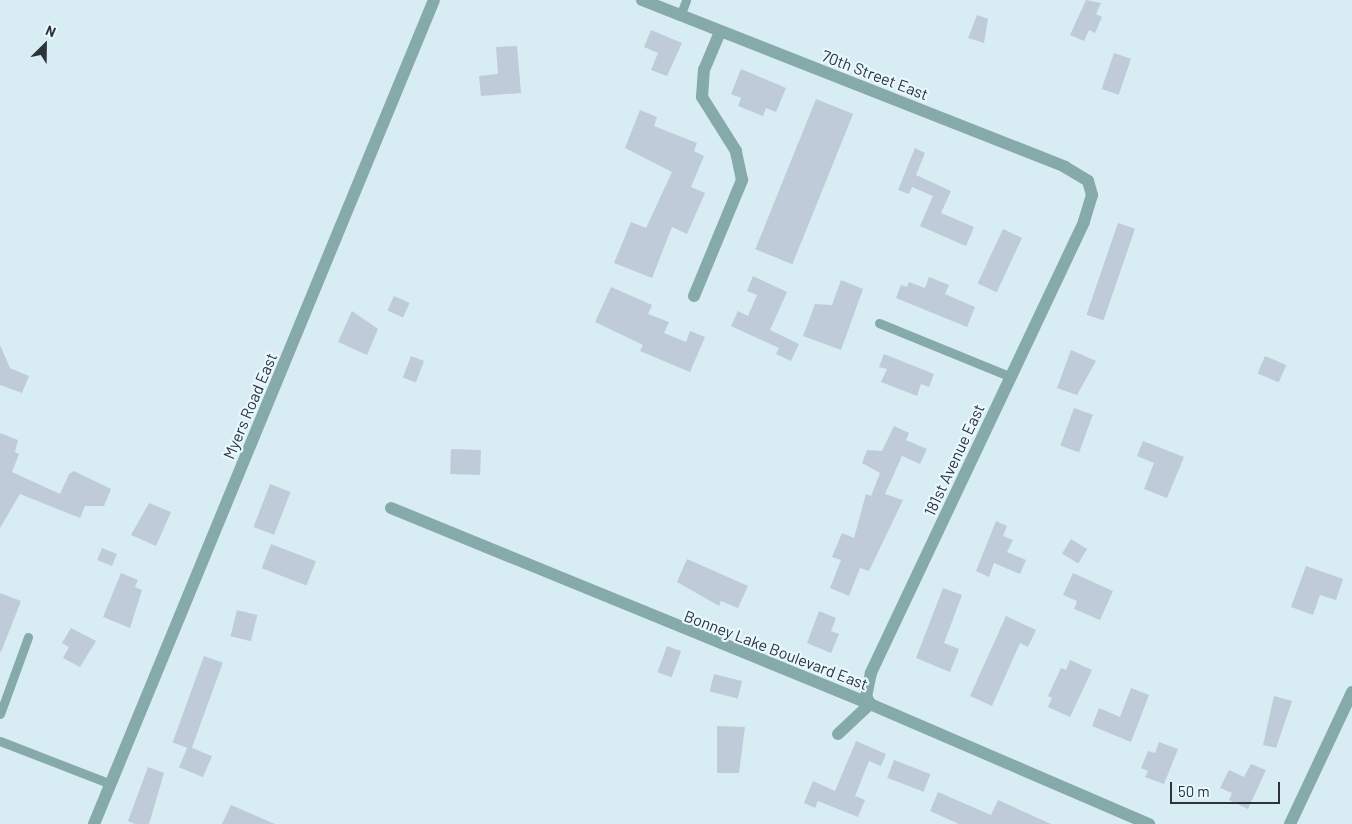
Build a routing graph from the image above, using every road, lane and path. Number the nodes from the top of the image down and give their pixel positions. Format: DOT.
graph roads {
  1 [pos="434,0"];
  2 [pos="642,0"];
  3 [pos="686,0"];
  4 [pos="680,16"];
  5 [pos="720,32"];
  6 [pos="1091,188"];
  7 [pos="694,296"];
  8 [pos="879,323"];
  9 [pos="1011,377"];
  10 [pos="391,508"];
  11 [pos="28,637"];
  12 [pos="1352,692"];
  13 [pos="870,704"];
  14 [pos="0,714"];
  15 [pos="838,734"];
  16 [pos="0,741"];
  17 [pos="111,784"];
  18 [pos="94,824"];
  19 [pos="1149,824"];
  20 [pos="1290,824"];
  1 -- 17 [label="street, Myers Road East"];
  2 -- 4 [label="street, 70th Street East"];
  3 -- 4 [label="lane"];
  4 -- 5 [label="street, 70th Street East"];
  5 -- 6 [label="street, 70th Street East"];
  5 -- 7 [label="street"];
  6 -- 9 [label="street, 181st Avenue East"];
  8 -- 9 [label="lane"];
  9 -- 13 [label="street, 181st Avenue East"];
  10 -- 13 [label="street, Bonney Lake Boulevard East"];
  11 -- 14 [label="lane"];
  12 -- 20 [label="street"];
  13 -- 15 [label="street"];
  13 -- 19 [label="street, Bonney Lake Boulevard East"];
  16 -- 17 [label="lane"];
  17 -- 18 [label="street, Myers Road East"];
}
